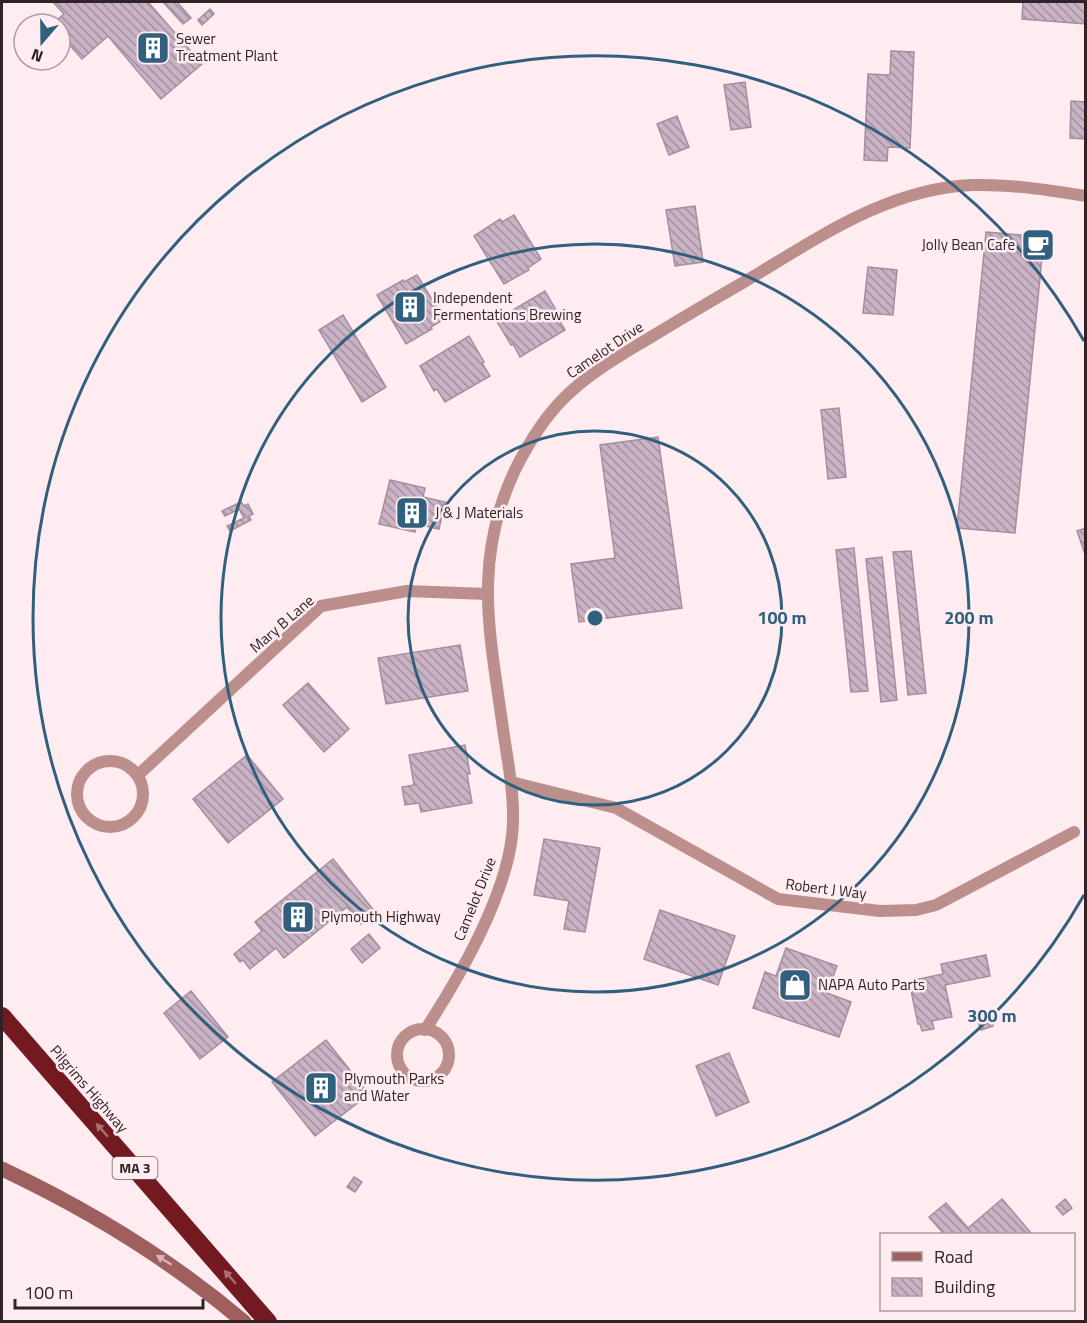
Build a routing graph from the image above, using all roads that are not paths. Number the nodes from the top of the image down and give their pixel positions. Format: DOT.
graph roads {
  1 [pos="1086,196"];
  2 [pos="487,594"];
  3 [pos="138,775"];
  4 [pos="511,782"];
  5 [pos="1074,832"];
  6 [pos="2,1016"];
  7 [pos="425,1030"];
  8 [pos="2,1169"];
  9 [pos="244,1322"];
  10 [pos="268,1322"];
  1 -- 2 [label="street, Camelot Drive"];
  2 -- 3 [label="street, Mary B Lane"];
  2 -- 4 [label="street, Camelot Drive"];
  3 -- 3 [label="street"];
  4 -- 5 [label="street, Robert J Way"];
  4 -- 7 [label="street, Camelot Drive"];
  10 -- 6 [label="highway, Pilgrims Highway / MA 3, one-way"];
  7 -- 7 [label="street, Camelot Drive"];
  9 -- 8 [label="main road, one-way"];
}
